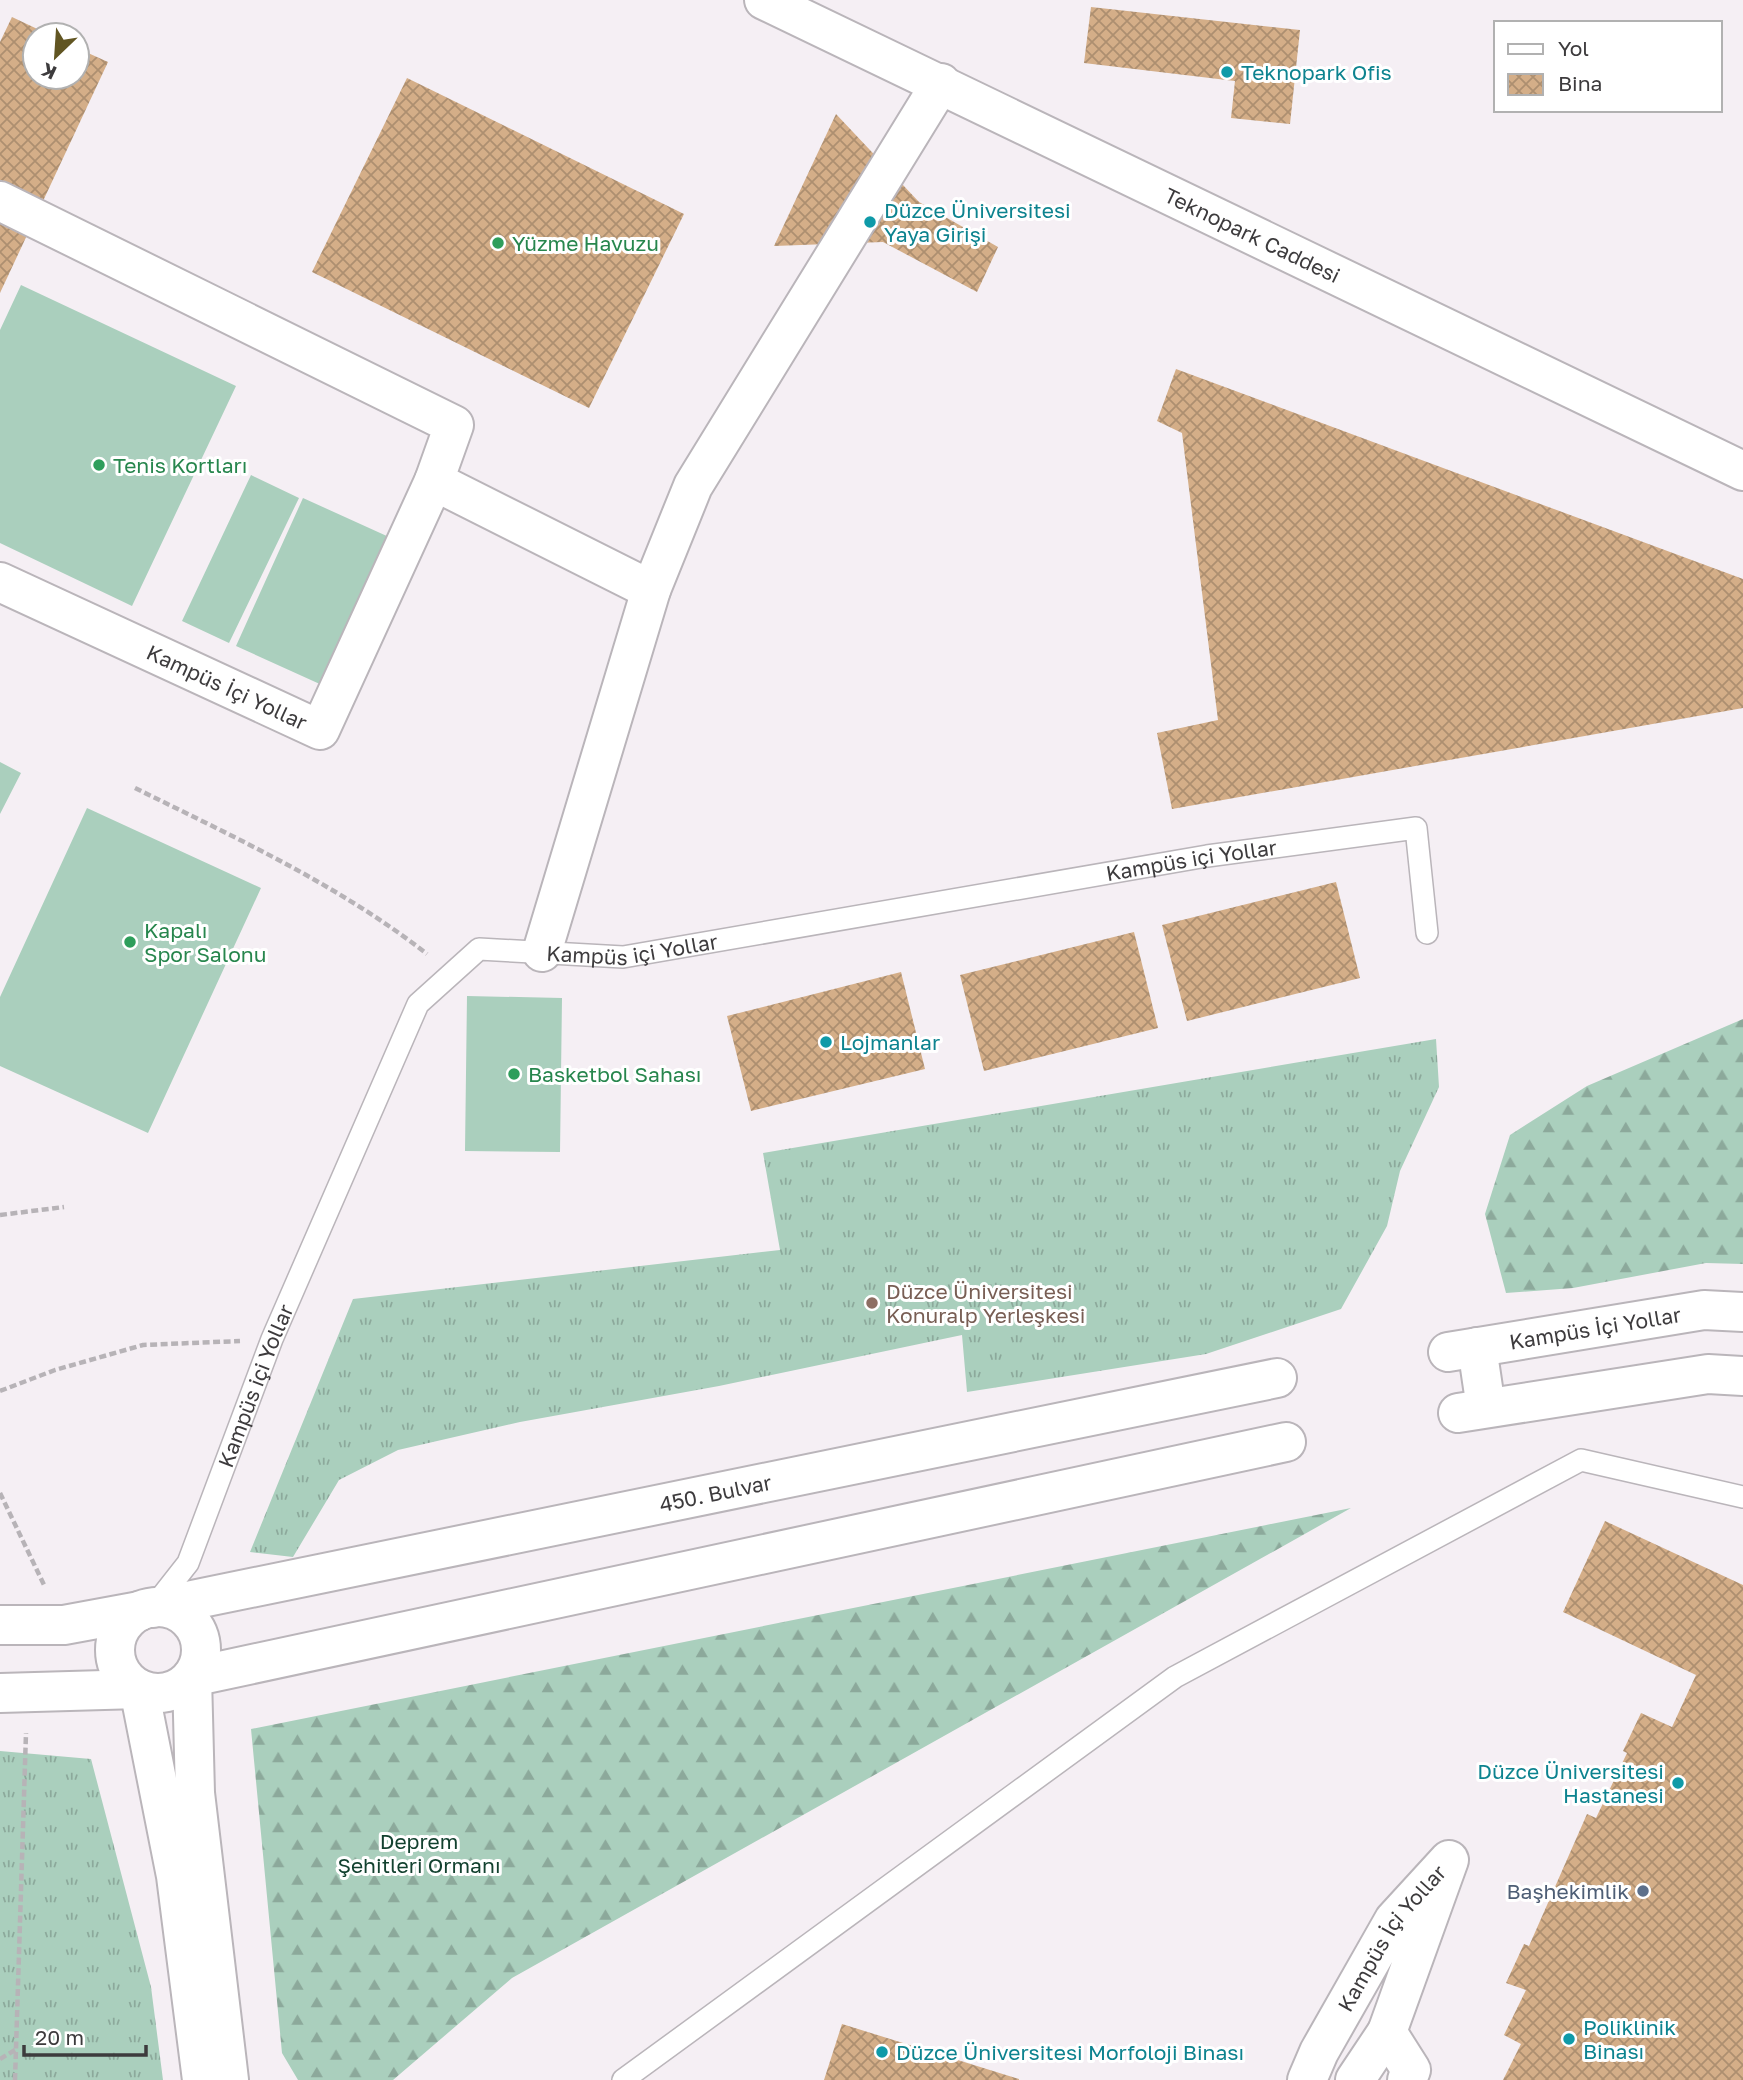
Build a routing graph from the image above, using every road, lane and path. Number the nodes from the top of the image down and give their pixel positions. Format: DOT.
graph roads {
  1 [pos="764,0"];
  2 [pos="941,83"];
  3 [pos="0,201"];
  4 [pos="1743,471"];
  5 [pos="434,481"];
  6 [pos="0,582"];
  7 [pos="651,590"];
  8 [pos="135,788"];
  9 [pos="1427,933"];
  10 [pos="542,953"];
  11 [pos="453,973"];
  12 [pos="64,1207"];
  13 [pos="0,1215"];
  14 [pos="1743,1312"];
  15 [pos="272,1339"];
  16 [pos="1743,1376"];
  17 [pos="1277,1378"];
  18 [pos="0,1391"];
  19 [pos="1286,1442"];
  20 [pos="0,1493"];
  21 [pos="1743,1497"];
  22 [pos="146,1609"];
  23 [pos="0,1625"];
  24 [pos="64,1625"];
  25 [pos="192,1677"];
  26 [pos="139,1689"];
  27 [pos="14,1693"];
  28 [pos="1387,2032"];
  29 [pos="16,2049"];
  30 [pos="0,2059"];
  31 [pos="15,2080"];
  32 [pos="202,2080"];
  33 [pos="229,2080"];
  34 [pos="622,2080"];
  35 [pos="1307,2080"];
  36 [pos="1355,2080"];
  37 [pos="1407,2080"];
  1 -- 2 [label="street, Teknopark Caddesi"];
  2 -- 4 [label="street, Teknopark Caddesi"];
  2 -- 7 [label="street"];
  3 -- 5 [label="street, Kampüs İçi Yollar"];
  5 -- 6 [label="street, Kampüs İçi Yollar"];
  5 -- 7 [label="street"];
  7 -- 10 [label="street"];
  8 -- 11 [label="path"];
  9 -- 10 [label="lane, Kampüs içi Yollar"];
  10 -- 11 [label="lane, Kampüs içi Yollar"];
  11 -- 15 [label="lane, Kampüs içi Yollar"];
  12 -- 13 [label="path"];
  14 -- 16 [label="street, Kampüs İçi Yollar"];
  15 -- 18 [label="path"];
  15 -- 22 [label="lane, Kampüs içi Yollar"];
  17 -- 22 [label="street, 450. Bulvar"];
  19 -- 25 [label="street"];
  20 -- 24 [label="path"];
  21 -- 34 [label="lane"];
  22 -- 24 [label="street, 450. Bulvar"];
  22 -- 25 [label="street"];
  22 -- 26 [label="street"];
  23 -- 24 [label="street, 450. Bulvar"];
  25 -- 26 [label="street"];
  25 -- 33 [label="street"];
  26 -- 27 [label="street"];
  26 -- 32 [label="street"];
  27 -- 29 [label="path"];
  28 -- 35 [label="street, Kampüs İçi Yollar"];
  28 -- 36 [label="street"];
  28 -- 37 [label="street"];
  29 -- 30 [label="path"];
  29 -- 31 [label="path"];
}
